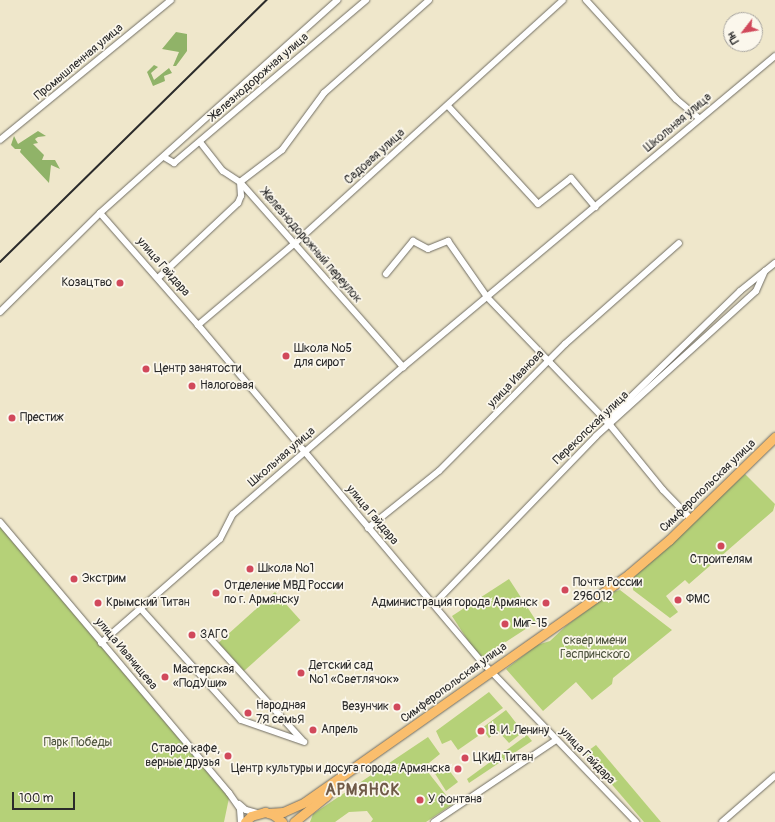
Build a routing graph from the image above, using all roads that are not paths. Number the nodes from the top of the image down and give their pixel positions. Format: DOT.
graph roads {
  1 [pos="171,0"];
  2 [pos="337,0"];
  3 [pos="366,0"];
  4 [pos="429,0"];
  5 [pos="563,0"];
  6 [pos="586,0"];
  7 [pos="775,56"];
  8 [pos="448,106"];
  9 [pos="699,118"];
  10 [pos="0,140"];
  11 [pos="200,142"];
  12 [pos="164,157"];
  13 [pos="240,182"];
  14 [pos="594,207"];
  15 [pos="100,213"];
  16 [pos="678,243"];
  17 [pos="294,244"];
  18 [pos="775,263"];
  19 [pos="766,271"];
  20 [pos="386,274"];
  21 [pos="158,278"];
  22 [pos="487,297"];
  23 [pos="0,312"];
  24 [pos="198,325"];
  25 [pos="549,362"];
  26 [pos="403,367"];
  27 [pos="608,423"];
  28 [pos="775,437"];
  29 [pos="305,453"];
  30 [pos="691,519"];
  31 [pos="0,522"];
  32 [pos="368,528"];
  33 [pos="434,604"];
  34 [pos="141,609"];
  35 [pos="206,634"];
  36 [pos="101,643"];
  37 [pos="491,672"];
  38 [pos="556,740"];
  39 [pos="345,774"];
  40 [pos="775,776"];
  41 [pos="235,800"];
  42 [pos="257,813"];
  43 [pos="269,813"];
  44 [pos="241,822"];
  45 [pos="246,822"];
  46 [pos="282,822"];
  47 [pos="294,822"];
  48 [pos="434,822"];
  49 [pos="636,822"];
  50 [pos="722,822"];
  1 -- 10 [label="street, Промышленная улица"];
  2 -- 12 [label="street, Железнодорожная улица"];
  3 -- 11 [label="street, Железнодорожная улица"];
  4 -- 13 [label="street"];
  5 -- 8 [label="street, Садовая улица"];
  6 -- 9 [label="street"];
  7 -- 9 [label="street, Школьная улица"];
  8 -- 14 [label="street"];
  8 -- 17 [label="street, Садовая улица"];
  9 -- 14 [label="street, Школьная улица"];
  11 -- 12 [label="street, Железнодорожная улица"];
  11 -- 13 [label="street, Железнодорожный переулок"];
  12 -- 15 [label="street, Железнодорожная улица"];
  13 -- 17 [label="street, Железнодорожный переулок"];
  13 -- 21 [label="street"];
  14 -- 22 [label="street, Школьная улица"];
  15 -- 21 [label="street, улица Гайдара"];
  15 -- 23 [label="street, Железнодорожная улица"];
  16 -- 25 [label="street, улица Иванова"];
  17 -- 24 [label="street, Садовая улица"];
  17 -- 26 [label="street, Железнодорожный переулок"];
  18 -- 19 [label="street, Перекопская улица"];
  19 -- 27 [label="street, Перекопская улица"];
  19 -- 27 [label="street, Перекопская улица"];
  20 -- 22 [label="street"];
  21 -- 24 [label="street, улица Гайдара"];
  22 -- 25 [label="street"];
  22 -- 26 [label="street, Школьная улица"];
  24 -- 29 [label="street, улица Гайдара"];
  25 -- 27 [label="street"];
  25 -- 32 [label="street, улица Иванова"];
  26 -- 29 [label="street, Школьная улица"];
  27 -- 30 [label="street"];
  27 -- 33 [label="street, Перекопская улица"];
  28 -- 30 [label="highway, Симферопольская улица"];
  29 -- 32 [label="street, улица Гайдара"];
  29 -- 34 [label="street, Школьная улица"];
  30 -- 37 [label="highway, Симферопольская улица"];
  31 -- 36 [label="street, улица Иванищева"];
  32 -- 33 [label="street, улица Гайдара"];
  33 -- 37 [label="street, улица Гайдара"];
  34 -- 35 [label="street"];
  34 -- 36 [label="street, Школьная улица"];
  36 -- 41 [label="street, улица Иванищева"];
  37 -- 38 [label="street, улица Гайдара"];
  37 -- 39 [label="highway, Симферопольская улица"];
  38 -- 48 [label="street"];
  38 -- 49 [label="street, улица Гайдара"];
  39 -- 43 [label="highway, Симферопольская улица"];
  39 -- 47 [label="highway, Симферопольская улица"];
  40 -- 50 [label="street"];
  41 -- 42 [label="street, улица Иванищева"];
  41 -- 44 [label="street, улица Иванищева"];
  42 -- 43 [label="highway, Симферопольская улица"];
  42 -- 45 [label="highway"];
  43 -- 46 [label="highway"];
}
